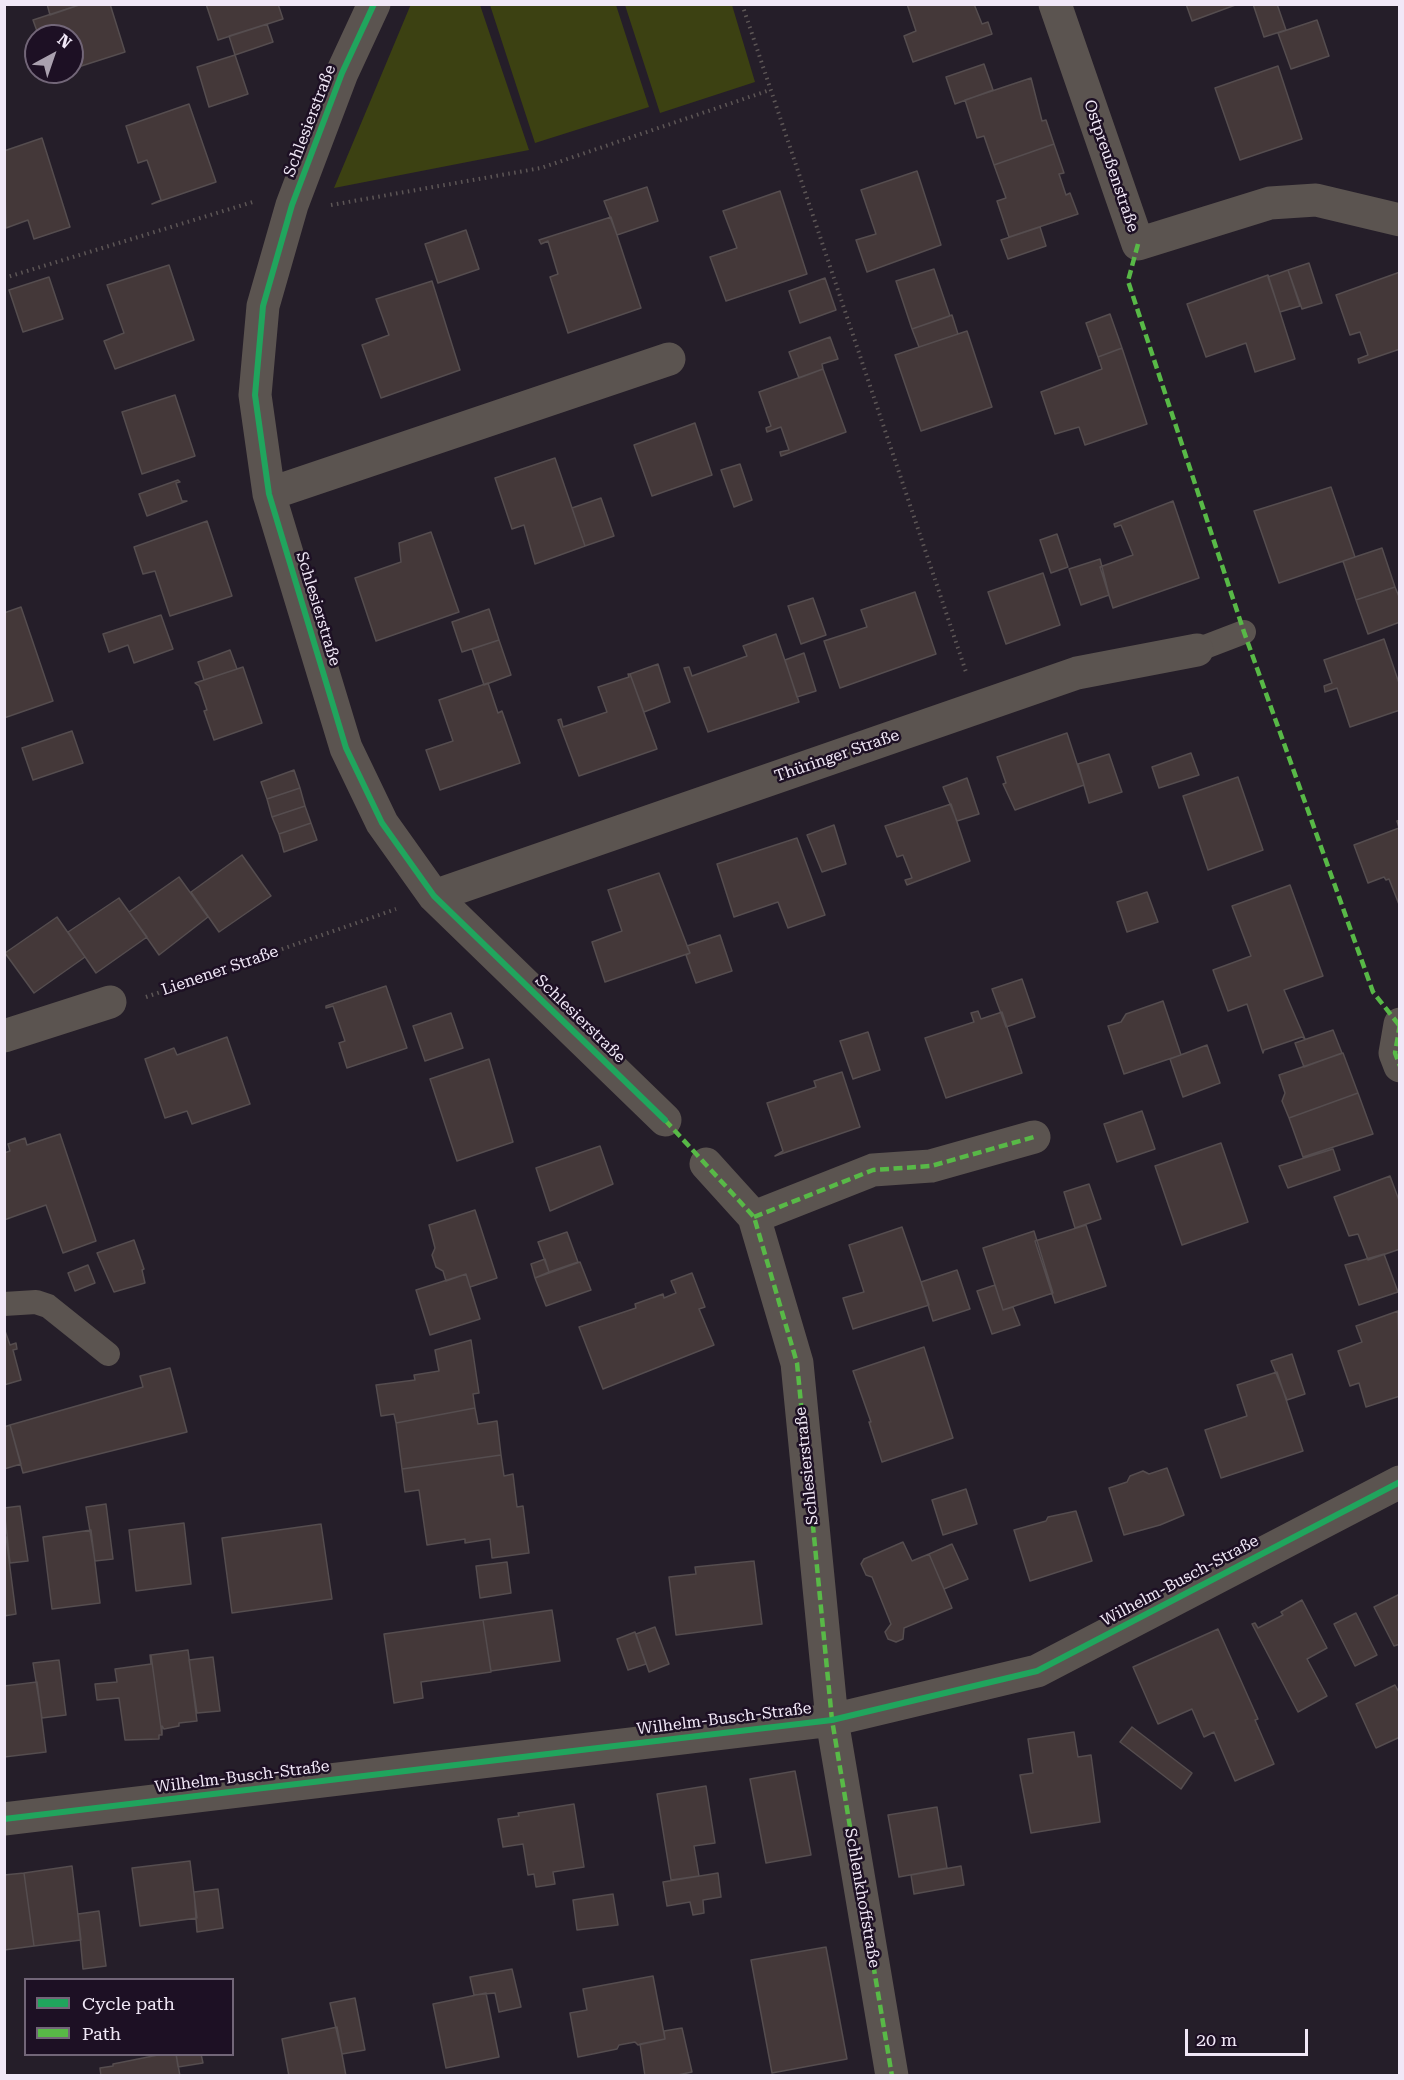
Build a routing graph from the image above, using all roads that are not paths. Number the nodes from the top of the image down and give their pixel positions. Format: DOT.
graph roads {
  1 [pos="374,4"];
  2 [pos="1055,4"];
  3 [pos="1400,220"];
  4 [pos="669,359"];
  5 [pos="269,494"];
  6 [pos="1244,632"];
  7 [pos="1197,650"];
  8 [pos="434,896"];
  9 [pos="110,1002"];
  10 [pos="1400,1024"];
  11 [pos="4,1036"];
  12 [pos="1400,1066"];
  13 [pos="664,1120"];
  14 [pos="1035,1137"];
  15 [pos="706,1164"];
  16 [pos="754,1217"];
  17 [pos="4,1304"];
  18 [pos="108,1354"];
  19 [pos="1400,1482"];
  20 [pos="832,1720"];
  21 [pos="4,1819"];
  22 [pos="892,2076"];
  1 -- 5 [label="street, Schlesierstraße"];
  2 -- 3 [label="street, Ostpreußenstraße"];
  4 -- 5 [label="street"];
  5 -- 8 [label="street, Schlesierstraße"];
  6 -- 7 [label="lane, Thüringer Straße"];
  7 -- 8 [label="street, Thüringer Straße"];
  8 -- 13 [label="street, Schlesierstraße"];
  9 -- 11 [label="street"];
  10 -- 12 [label="street"];
  14 -- 16 [label="street"];
  15 -- 16 [label="street, Schlesierstraße"];
  16 -- 20 [label="street, Schlesierstraße"];
  17 -- 18 [label="lane"];
  19 -- 20 [label="street, Wilhelm-Busch-Straße"];
  20 -- 21 [label="street, Wilhelm-Busch-Straße"];
  20 -- 22 [label="street, Schlenkhoffstraße"];
}
